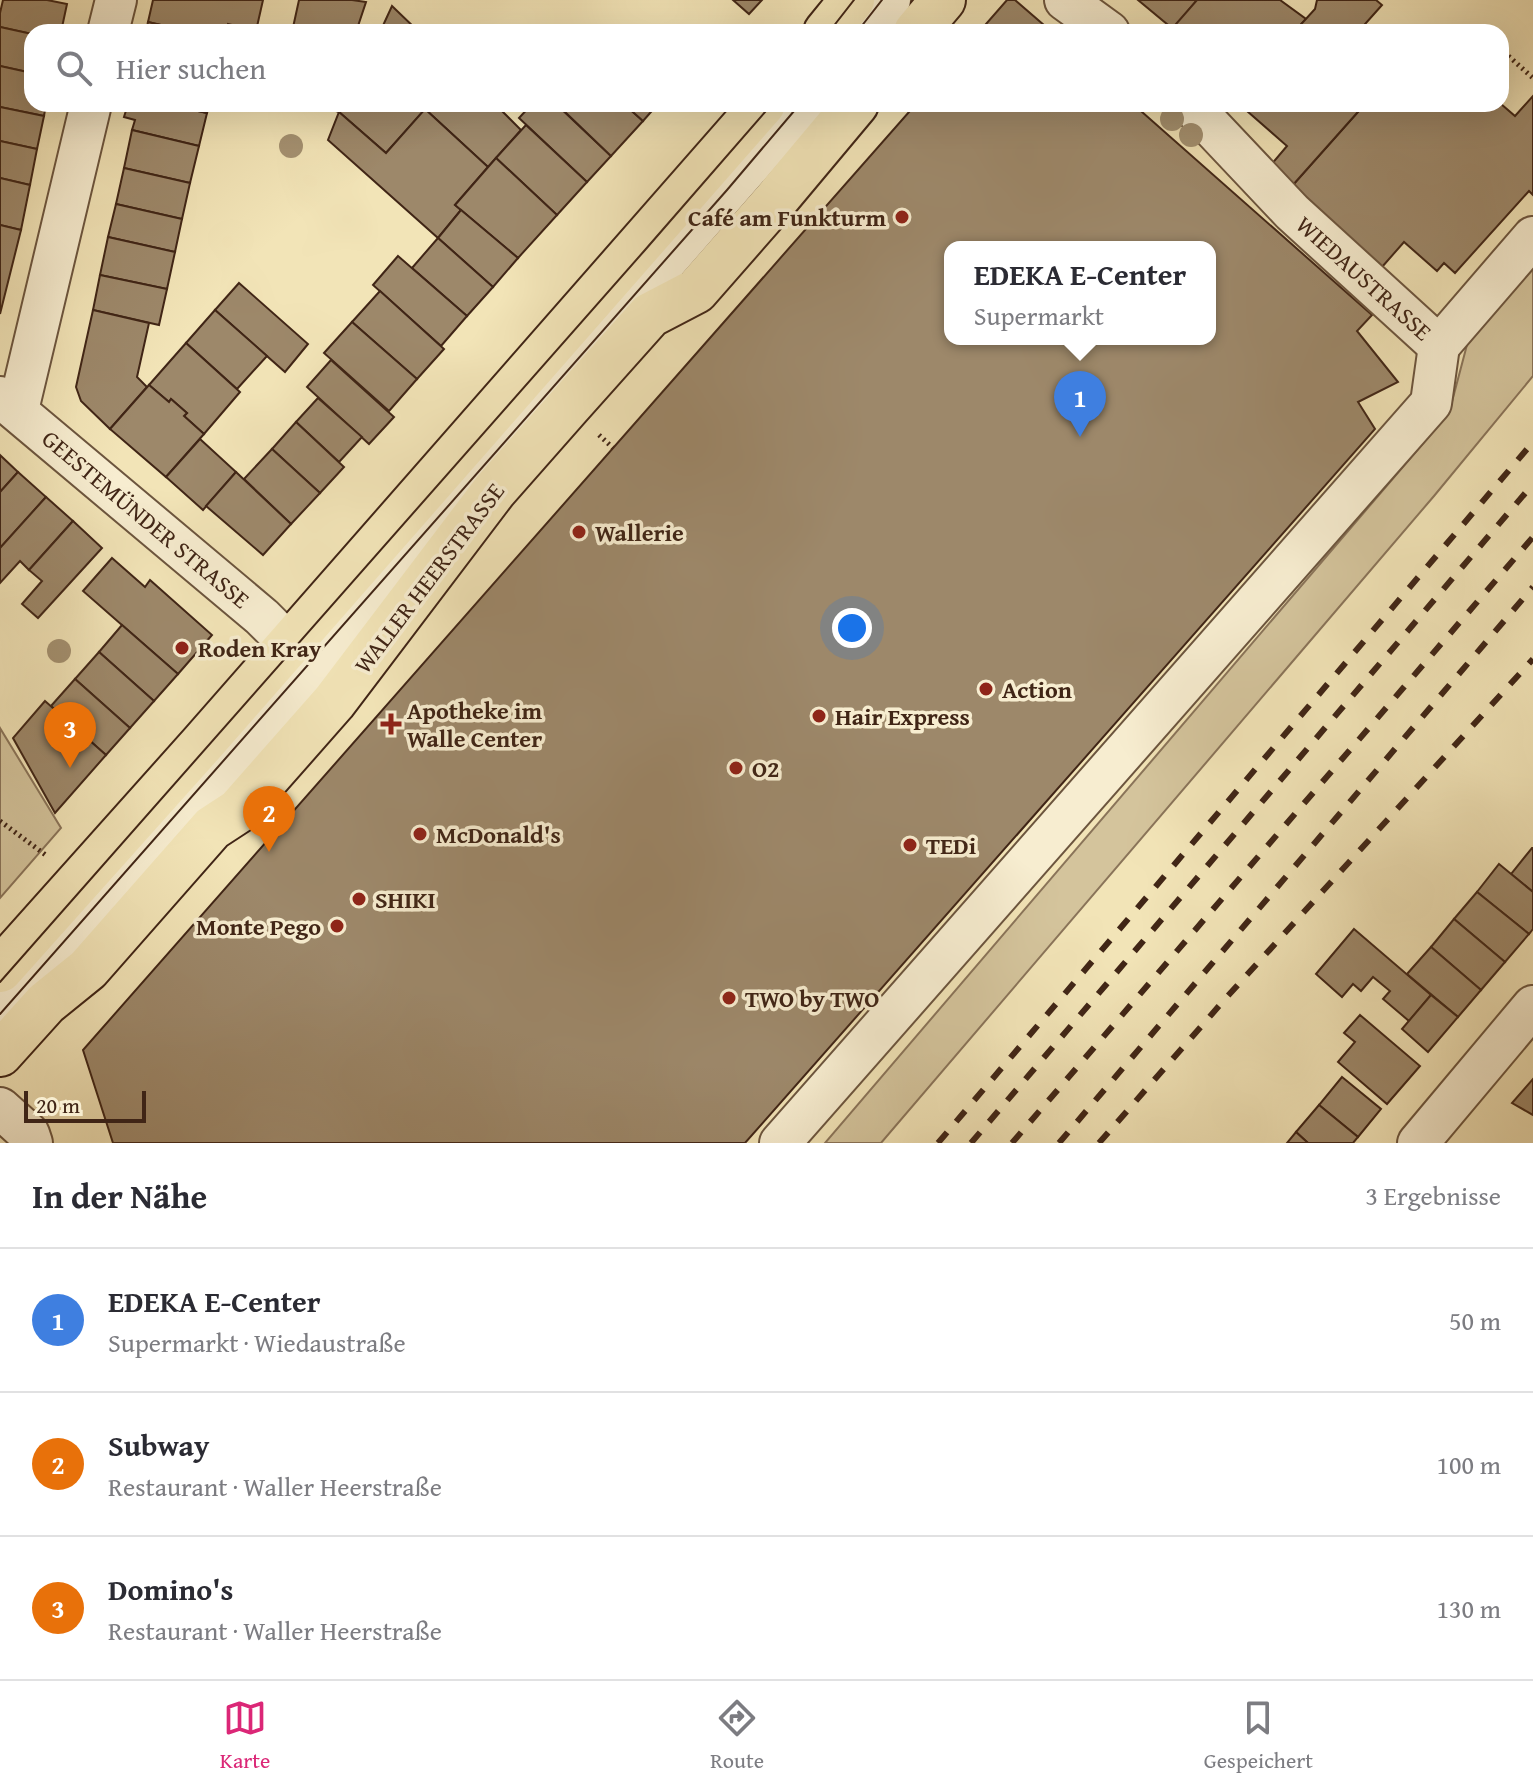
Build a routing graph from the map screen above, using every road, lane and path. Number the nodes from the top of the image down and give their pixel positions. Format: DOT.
graph roads {
  1 [pos="116,0"];
  2 [pos="852,0"];
  3 [pos="890,0"];
  4 [pos="943,0"];
  5 [pos="1065,0"];
  6 [pos="110,24"];
  7 [pos="832,24"];
  8 [pos="874,24"];
  9 [pos="923,24"];
  10 [pos="1098,24"];
  11 [pos="1509,56"];
  12 [pos="1533,78"];
  13 [pos="89,112"];
  14 [pos="756,112"];
  15 [pos="797,112"];
  16 [pos="849,112"];
  17 [pos="1198,112"];
  18 [pos="1533,237"];
  19 [pos="1439,346"];
  20 [pos="9,404"];
  21 [pos="289,644"];
  22 [pos="220,747"];
  23 [pos="0,821"];
  24 [pos="212,828"];
  25 [pos="81,879"];
  26 [pos="0,970"];
  27 [pos="1533,1006"];
  28 [pos="0,1020"];
  29 [pos="0,1054"];
  30 [pos="0,1108"];
  31 [pos="32,1143"];
  32 [pos="780,1143"];
  33 [pos="1418,1143"];
  1 -- 6 [label="street"];
  2 -- 7 [label="main road"];
  3 -- 8 [label="street"];
  4 -- 9 [label="main road"];
  5 -- 10 [label="street"];
  11 -- 12 [label="path"];
  13 -- 20 [label="street"];
  14 -- 21 [label="main road"];
  15 -- 22 [label="street"];
  16 -- 24 [label="main road, WALLER HEERSTRASSE"];
  17 -- 19 [label="street, WIEDAUSTRASSE"];
  18 -- 19 [label="street, WIEDAUSTRASSE"];
  19 -- 32 [label="street"];
  20 -- 21 [label="street, GEESTEMÜNDER STRASSE"];
  21 -- 22 [label="main road"];
  22 -- 24 [label="main road"];
  22 -- 25 [label="main road"];
  22 -- 28 [label="street"];
  23 -- 25 [label="path"];
  24 -- 29 [label="main road, WALLER HEERSTRASSE"];
  25 -- 26 [label="main road"];
  27 -- 33 [label="street"];
  30 -- 31 [label="street"];
}
